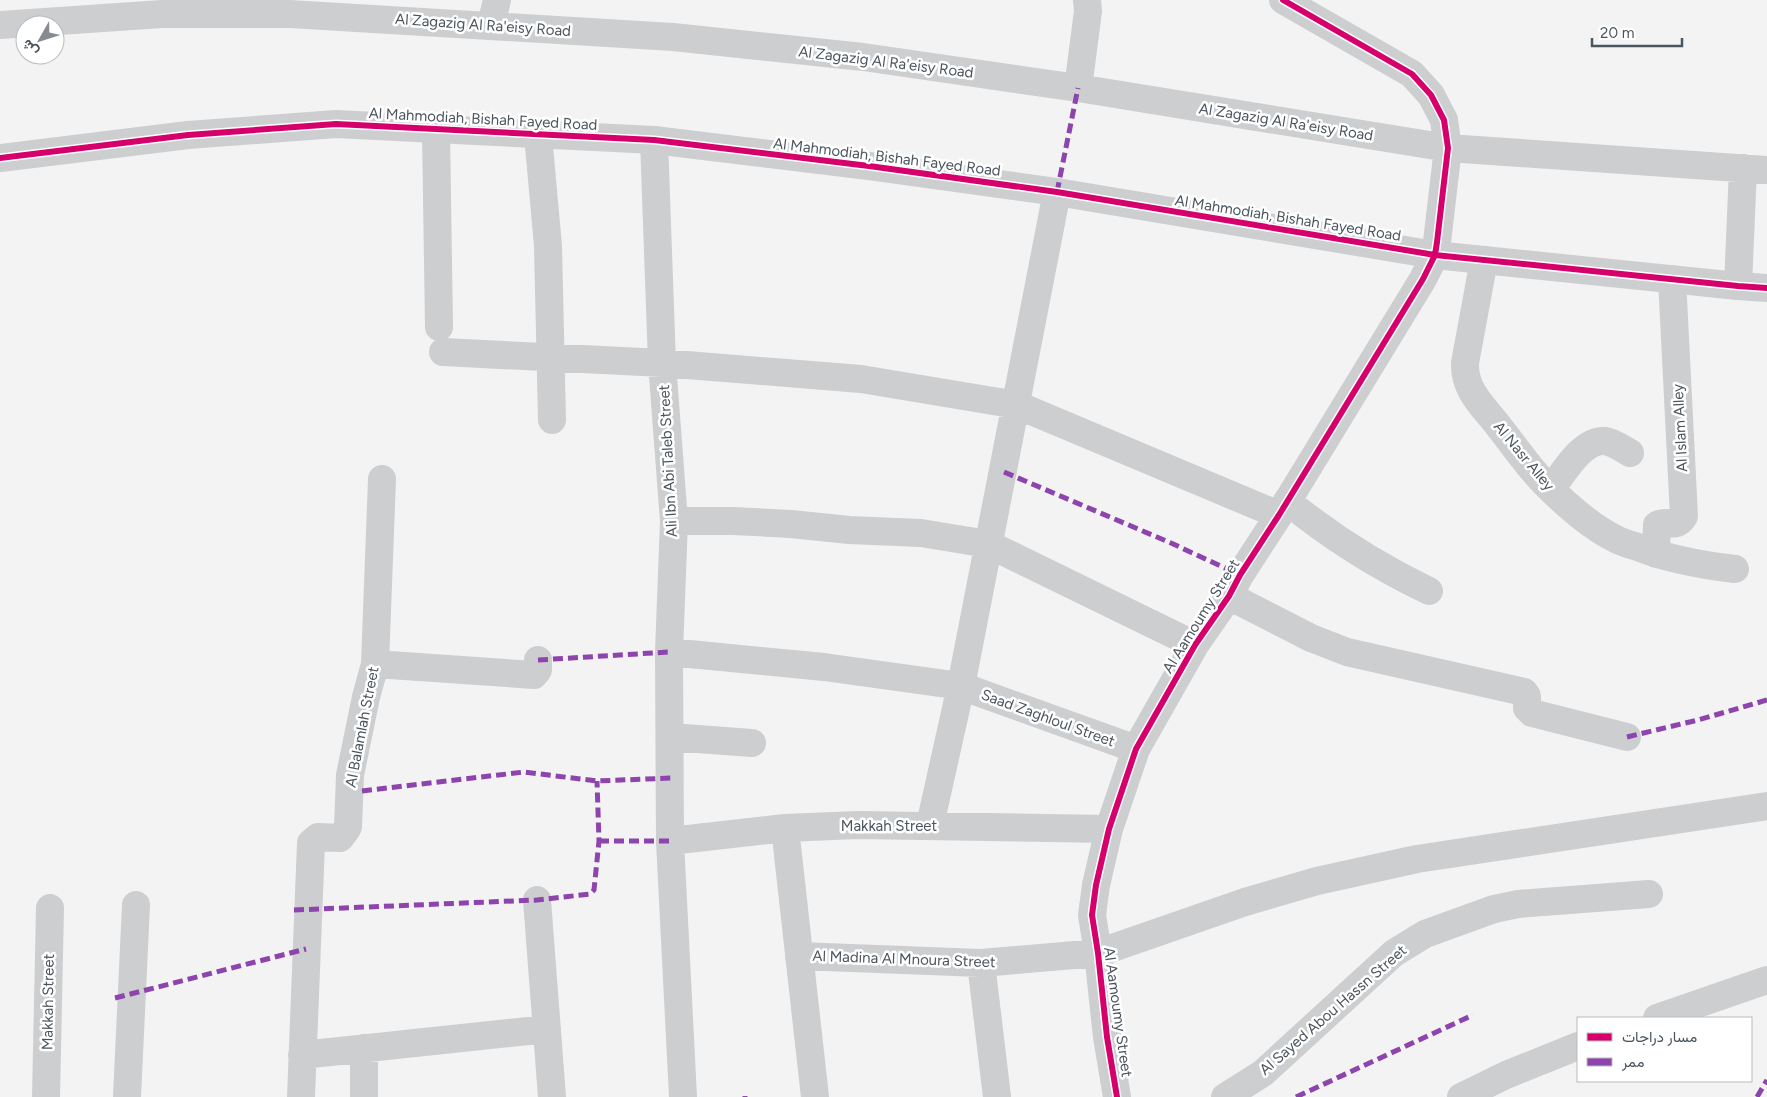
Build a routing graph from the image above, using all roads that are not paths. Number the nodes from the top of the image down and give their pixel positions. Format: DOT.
graph roads {
  1 [pos="1088,0"];
  2 [pos="1283,0"];
  3 [pos="494,13"];
  4 [pos="0,25"];
  5 [pos="1078,88"];
  6 [pos="436,130"];
  7 [pos="538,135"];
  8 [pos="654,140"];
  9 [pos="0,158"];
  10 [pos="1447,158"];
  11 [pos="1755,169"];
  12 [pos="1057,192"];
  13 [pos="1436,248"];
  14 [pos="1484,260"];
  15 [pos="1672,279"];
  16 [pos="1754,287"];
  17 [pos="552,358"];
  18 [pos="662,363"];
  19 [pos="1017,405"];
  20 [pos="552,420"];
  21 [pos="1630,452"];
  22 [pos="382,479"];
  23 [pos="1551,489"];
  24 [pos="1283,508"];
  25 [pos="674,521"];
  26 [pos="988,544"];
  27 [pos="1656,554"];
  28 [pos="1735,569"];
  29 [pos="1429,591"];
  30 [pos="1229,596"];
  31 [pos="1196,645"];
  32 [pos="669,652"];
  33 [pos="538,660"];
  34 [pos="375,664"];
  35 [pos="961,686"];
  36 [pos="670,737"];
  37 [pos="1627,737"];
  38 [pos="752,743"];
  39 [pos="1136,749"];
  40 [pos="1767,806"];
  41 [pos="930,826"];
  42 [pos="785,828"];
  43 [pos="1109,829"];
  44 [pos="670,841"];
  45 [pos="1649,894"];
  46 [pos="537,900"];
  47 [pos="136,905"];
  48 [pos="50,908"];
  49 [pos="1098,953"];
  50 [pos="799,956"];
  51 [pos="981,963"];
  52 [pos="1767,980"];
  53 [pos="1660,1017"];
  54 [pos="547,1029"];
  55 [pos="1577,1046"];
  56 [pos="364,1048"];
  57 [pos="302,1055"];
  58 [pos="46,1097"];
  59 [pos="128,1097"];
  60 [pos="301,1097"];
  61 [pos="364,1097"];
  62 [pos="552,1097"];
  63 [pos="683,1097"];
  64 [pos="815,1097"];
  65 [pos="996,1097"];
  66 [pos="1117,1097"];
  67 [pos="1225,1097"];
  68 [pos="1461,1097"];
  1 -- 5 [label="street"];
  2 -- 10 [label="street, Al Aamoumy Street"];
  3 -- 4 [label="street, Al Zagazig Al Ra'eisy Road"];
  3 -- 5 [label="street, Al Zagazig Al Ra'eisy Road"];
  5 -- 10 [label="street, Al Zagazig Al Ra'eisy Road"];
  6 -- 7 [label="street, Al Mahmodiah, Bishah Fayed Road"];
  6 -- 9 [label="street, Al Mahmodiah, Bishah Fayed Road"];
  6 -- 17 [label="street"];
  7 -- 8 [label="street, Al Mahmodiah, Bishah Fayed Road"];
  7 -- 17 [label="street"];
  8 -- 12 [label="street, Al Mahmodiah, Bishah Fayed Road"];
  8 -- 18 [label="street, Ali Ibn Abi Taleb Street"];
  10 -- 11 [label="street, Al Zagazig Al Ra'eisy Road"];
  10 -- 13 [label="street, Al Aamoumy Street"];
  11 -- 16 [label="street"];
  12 -- 13 [label="street, Al Mahmodiah, Bishah Fayed Road"];
  12 -- 19 [label="street"];
  13 -- 14 [label="street, Al Mahmodiah, Bishah Fayed Road"];
  13 -- 24 [label="street, Al Aamoumy Street"];
  14 -- 15 [label="street, Al Mahmodiah, Bishah Fayed Road"];
  14 -- 23 [label="street, Al Nasr Alley"];
  15 -- 16 [label="street, Al Mahmodiah, Bishah Fayed Road"];
  15 -- 27 [label="street, Al Islam Alley"];
  17 -- 18 [label="street"];
  17 -- 20 [label="street"];
  18 -- 19 [label="street"];
  18 -- 25 [label="street, Ali Ibn Abi Taleb Street"];
  19 -- 24 [label="street"];
  19 -- 26 [label="street"];
  21 -- 23 [label="street"];
  22 -- 34 [label="street, Al Balamlah Street"];
  23 -- 27 [label="street, Al Nasr Alley"];
  24 -- 29 [label="street"];
  24 -- 30 [label="street, Al Aamoumy Street"];
  25 -- 26 [label="street"];
  25 -- 32 [label="street, Ali Ibn Abi Taleb Street"];
  26 -- 31 [label="street"];
  26 -- 35 [label="street"];
  27 -- 28 [label="street, Al Nasr Alley"];
  30 -- 31 [label="street, Al Aamoumy Street"];
  30 -- 37 [label="street"];
  31 -- 39 [label="street, Al Aamoumy Street"];
  32 -- 35 [label="street, Saad Zaghloul Street"];
  32 -- 36 [label="street, Ali Ibn Abi Taleb Street"];
  33 -- 34 [label="street"];
  34 -- 57 [label="street, Al Balamlah Street"];
  35 -- 39 [label="street, Saad Zaghloul Street"];
  35 -- 41 [label="street"];
  36 -- 38 [label="street"];
  36 -- 44 [label="street, Ali Ibn Abi Taleb Street"];
  39 -- 43 [label="street, Al Aamoumy Street"];
  40 -- 49 [label="street, Al Madina Al Mnoura Street"];
  41 -- 42 [label="street, Makkah Street"];
  41 -- 43 [label="street, Makkah Street"];
  42 -- 44 [label="street, Makkah Street"];
  42 -- 50 [label="street"];
  43 -- 49 [label="street, Al Aamoumy Street"];
  44 -- 63 [label="street, Ali Ibn Abi Taleb Street"];
  45 -- 67 [label="street, Al Sayed Abou Hassn Street"];
  46 -- 54 [label="street"];
  47 -- 59 [label="street"];
  48 -- 58 [label="street, Makkah Street"];
  49 -- 51 [label="street, Al Madina Al Mnoura Street"];
  49 -- 66 [label="street, Al Aamoumy Street"];
  50 -- 51 [label="street, Al Madina Al Mnoura Street"];
  50 -- 64 [label="street"];
  51 -- 65 [label="street"];
  52 -- 53 [label="street"];
  54 -- 56 [label="street"];
  54 -- 62 [label="street"];
  55 -- 68 [label="street"];
  56 -- 57 [label="street"];
  56 -- 61 [label="street"];
  57 -- 60 [label="street, Al Balamlah Street"];
}
